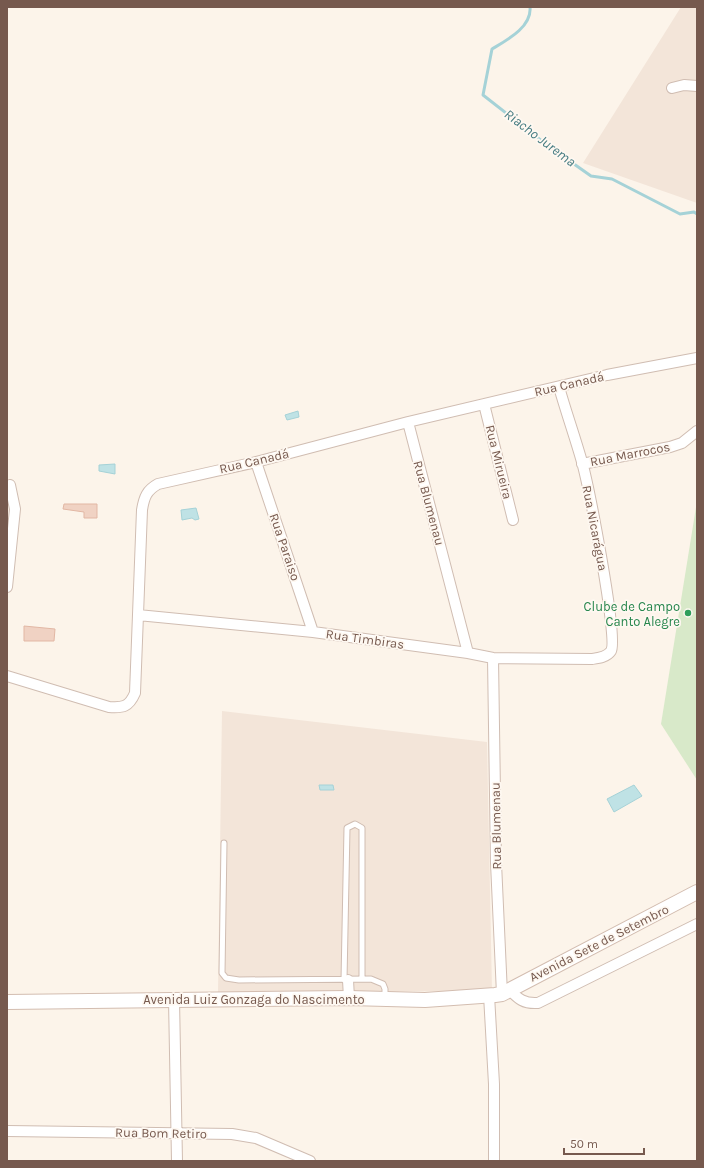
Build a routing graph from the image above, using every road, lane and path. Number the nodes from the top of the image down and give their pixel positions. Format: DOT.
graph roads {
  1 [pos="697,86"];
  2 [pos="672,88"];
  3 [pos="697,358"];
  4 [pos="559,387"];
  5 [pos="484,404"];
  6 [pos="408,422"];
  7 [pos="697,431"];
  8 [pos="256,462"];
  9 [pos="582,464"];
  10 [pos="10,485"];
  11 [pos="513,520"];
  12 [pos="7,587"];
  13 [pos="138,615"];
  14 [pos="314,632"];
  15 [pos="468,653"];
  16 [pos="493,658"];
  17 [pos="592,659"];
  18 [pos="7,676"];
  19 [pos="224,843"];
  20 [pos="697,892"];
  21 [pos="697,924"];
  22 [pos="362,979"];
  23 [pos="346,980"];
  24 [pos="500,993"];
  25 [pos="349,998"];
  26 [pos="174,999"];
  27 [pos="385,999"];
  28 [pos="7,1002"];
  29 [pos="7,1131"];
  30 [pos="177,1132"];
  31 [pos="177,1161"];
  32 [pos="310,1161"];
  33 [pos="494,1161"];
  1 -- 2 [label="street"];
  3 -- 4 [label="street, Rua Canadá"];
  4 -- 5 [label="street, Rua Canadá"];
  4 -- 9 [label="street, Rua Nicarágua"];
  5 -- 6 [label="street, Rua Canadá"];
  5 -- 11 [label="street, Rua Mirueira"];
  6 -- 8 [label="street, Rua Canadá"];
  6 -- 15 [label="street, Rua Blumenau"];
  7 -- 9 [label="street, Rua Marrocos"];
  8 -- 13 [label="street, Rua Canadá"];
  8 -- 14 [label="street, Rua Paraiso"];
  9 -- 17 [label="street, Rua Nicarágua"];
  10 -- 12 [label="street"];
  13 -- 14 [label="street, Rua Timbiras"];
  13 -- 18 [label="street, Rua Canadá"];
  14 -- 15 [label="street, Rua Timbiras"];
  15 -- 16 [label="street, Rua Timbiras"];
  16 -- 17 [label="street, Rua Timbiras"];
  16 -- 24 [label="street, Rua Blumenau"];
  19 -- 23 [label="lane, Avenida Luiz Gonzaga do Nascimento"];
  20 -- 24 [label="main road, Avenida Sete de Setembro"];
  21 -- 24 [label="street"];
  22 -- 23 [label="lane"];
  22 -- 23 [label="lane"];
  22 -- 27 [label="lane"];
  23 -- 25 [label="street"];
  24 -- 27 [label="main road, Avenida Luiz Gonzaga do Nascimento"];
  24 -- 33 [label="street, Rua Blumenau"];
  25 -- 26 [label="main road, Avenida Luiz Gonzaga do Nascimento"];
  25 -- 27 [label="main road, Avenida Luiz Gonzaga do Nascimento"];
  26 -- 28 [label="main road, Avenida Luiz Gonzaga do Nascimento"];
  26 -- 30 [label="street"];
  29 -- 30 [label="street, Rua Bom Retiro"];
  30 -- 31 [label="street"];
  30 -- 32 [label="street, Rua Bom Retiro"];
}
